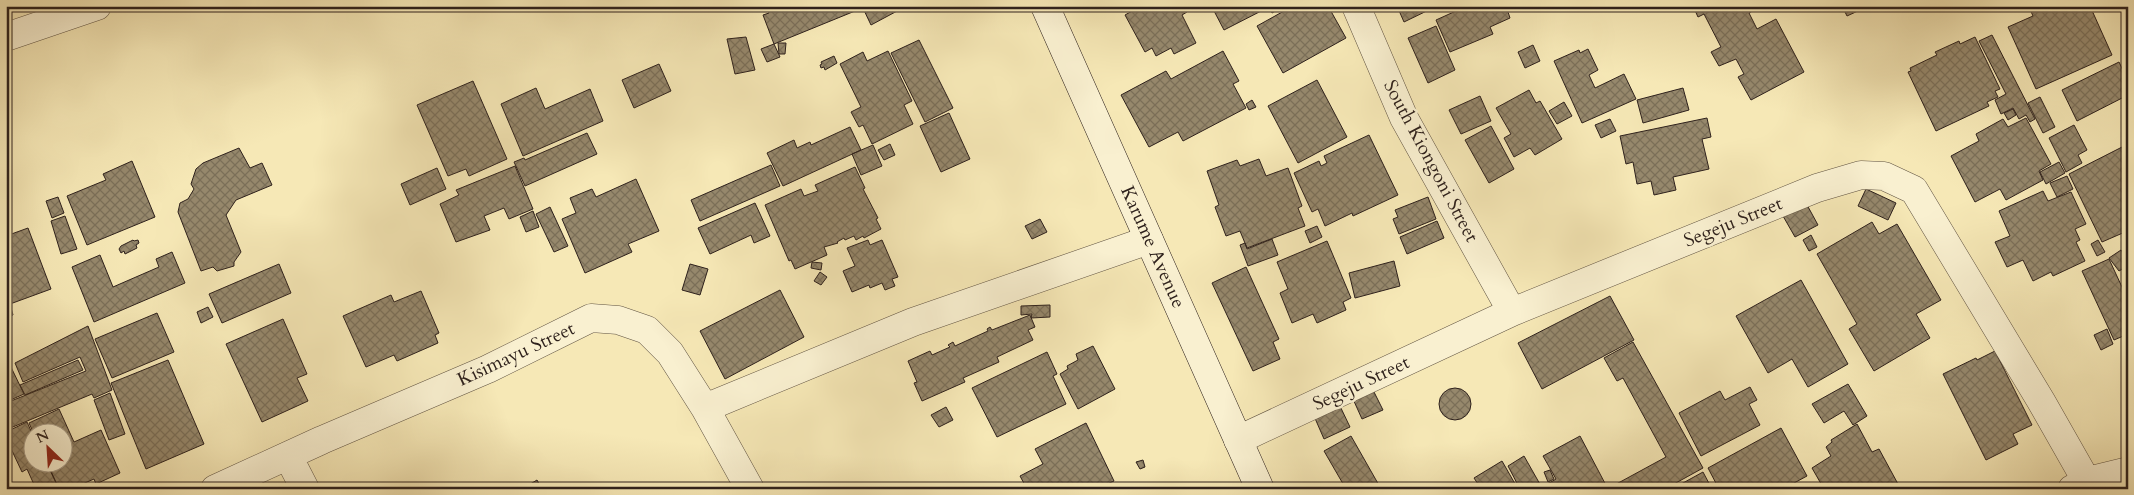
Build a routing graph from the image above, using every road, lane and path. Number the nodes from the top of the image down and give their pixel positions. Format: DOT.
graph roads {
  1 [pos="97,6"];
  2 [pos="1045,6"];
  3 [pos="1356,6"];
  4 [pos="6,37"];
  5 [pos="1149,240"];
  6 [pos="1512,312"];
  7 [pos="705,408"];
  8 [pos="1238,440"];
  9 [pos="288,456"];
  10 [pos="2128,471"];
  11 [pos="2083,486"];
  12 [pos="215,489"];
  13 [pos="305,489"];
  14 [pos="750,489"];
  15 [pos="1260,489"];
  1 -- 4 [label="street"];
  2 -- 5 [label="street, Karume Avenue"];
  3 -- 6 [label="street, South Kiongoni Street"];
  5 -- 7 [label="street"];
  5 -- 8 [label="street, Karume Avenue"];
  6 -- 8 [label="street, Segeju Street"];
  6 -- 11 [label="street, Segeju Street"];
  7 -- 9 [label="street, Kisimayu Street"];
  7 -- 14 [label="street, Kisimayu Street"];
  8 -- 15 [label="street, Karume Avenue"];
  9 -- 12 [label="street, Kisimayu Street"];
  9 -- 13 [label="street"];
  10 -- 11 [label="street"];
}
